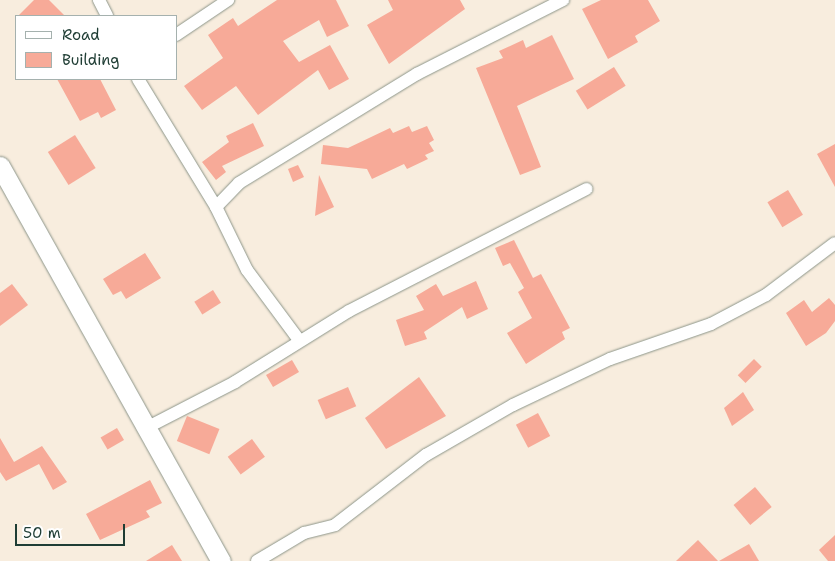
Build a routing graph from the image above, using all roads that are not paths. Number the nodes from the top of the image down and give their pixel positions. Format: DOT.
graph roads {
  1 [pos="99,0"];
  2 [pos="228,0"];
  3 [pos="563,0"];
  4 [pos="106,15"];
  5 [pos="178,35"];
  6 [pos="139,80"];
  7 [pos="0,166"];
  8 [pos="586,189"];
  9 [pos="216,207"];
  10 [pos="835,244"];
  11 [pos="299,340"];
  12 [pos="148,427"];
  13 [pos="221,561"];
  14 [pos="257,561"];
  1 -- 4 [label="street"];
  2 -- 5 [label="street"];
  3 -- 9 [label="street"];
  6 -- 9 [label="street"];
  7 -- 12 [label="street"];
  8 -- 11 [label="street"];
  9 -- 11 [label="street"];
  10 -- 14 [label="street"];
  11 -- 12 [label="street"];
  12 -- 13 [label="street"];
}
